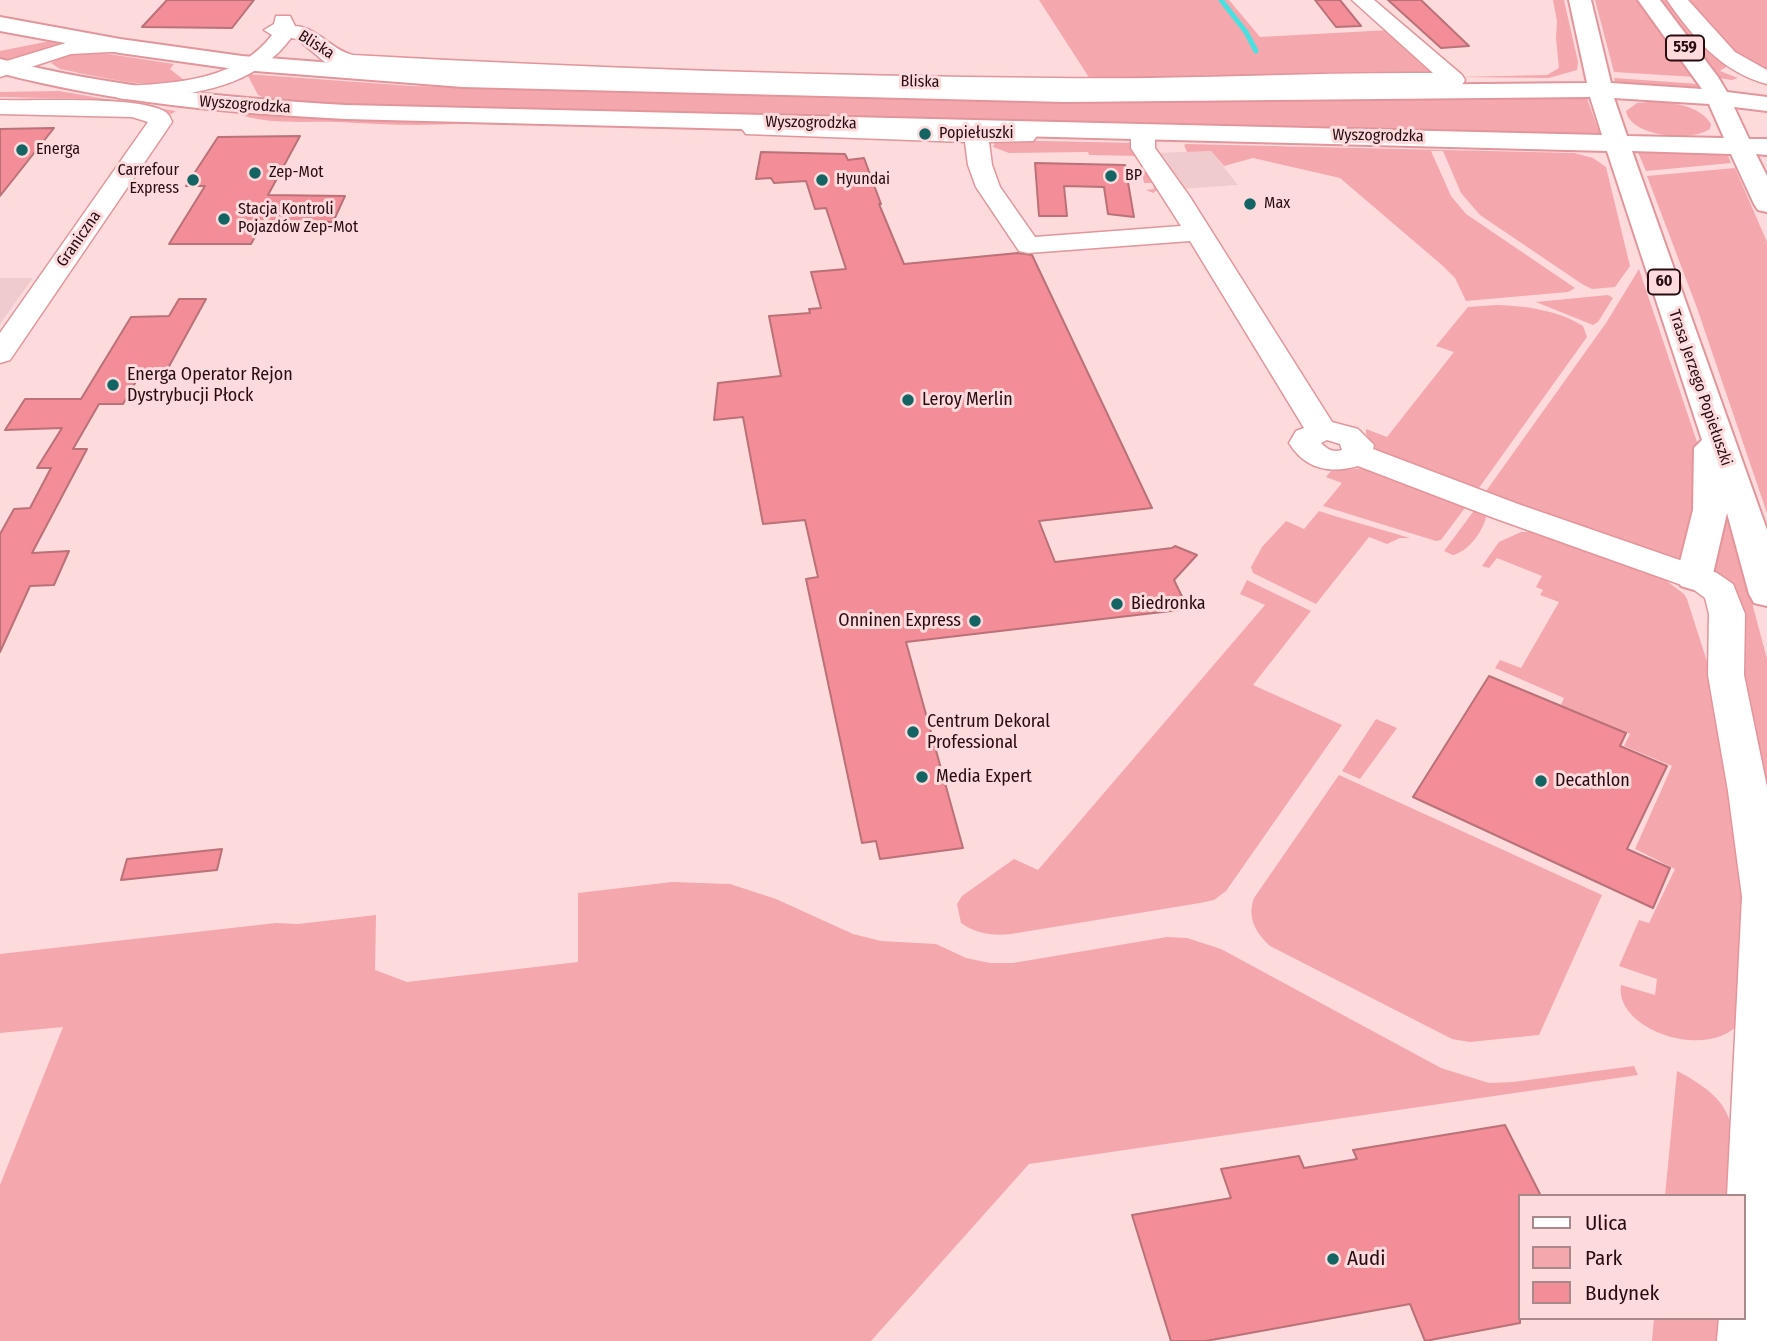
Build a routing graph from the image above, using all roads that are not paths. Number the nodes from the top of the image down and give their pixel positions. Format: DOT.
graph roads {
  1 [pos="293,0"];
  2 [pos="1362,0"];
  3 [pos="1580,0"];
  4 [pos="1649,0"];
  5 [pos="1677,0"];
  6 [pos="0,24"];
  7 [pos="281,26"];
  8 [pos="120,46"];
  9 [pos="199,57"];
  10 [pos="245,66"];
  11 [pos="2,68"];
  12 [pos="1767,77"];
  13 [pos="199,85"];
  14 [pos="1601,90"];
  15 [pos="126,93"];
  16 [pos="1717,98"];
  17 [pos="1767,104"];
  18 [pos="0,107"];
  19 [pos="266,108"];
  20 [pos="484,116"];
  21 [pos="1245,133"];
  22 [pos="1143,138"];
  23 [pos="976,141"];
  24 [pos="1619,142"];
  25 [pos="1739,146"];
  26 [pos="1767,147"];
  27 [pos="1767,204"];
  28 [pos="1198,233"];
  29 [pos="0,354"];
  30 [pos="1710,421"];
  31 [pos="1694,578"];
  32 [pos="1767,594"];
  33 [pos="1746,1306"];
  34 [pos="1745,1320"];
  35 [pos="1744,1341"];
  1 -- 7 [label="street"];
  2 -- 7 [label="street, Bliska"];
  3 -- 14 [label="main road, Trasa Jerzego Popiełuszki"];
  4 -- 16 [label="main road, 559"];
  5 -- 12 [label="street"];
  6 -- 8 [label="main road"];
  7 -- 10 [label="street"];
  8 -- 9 [label="main road, Wyszogrodzka"];
  8 -- 11 [label="street, Wyszogrodzka"];
  9 -- 10 [label="main road, Wyszogrodzka"];
  9 -- 13 [label="street"];
  10 -- 13 [label="street"];
  10 -- 14 [label="main road, Wyszogrodzka"];
  10 -- 19 [label="street"];
  11 -- 15 [label="main road, Wyszogrodzka"];
  13 -- 15 [label="street"];
  14 -- 16 [label="main road, Wyszogrodzka"];
  14 -- 24 [label="main road, Trasa Jerzego Popiełuszki"];
  15 -- 19 [label="main road, Wyszogrodzka"];
  16 -- 17 [label="main road"];
  16 -- 25 [label="main road"];
  18 -- 29 [label="street, Graniczna"];
  19 -- 20 [label="main road, Wyszogrodzka"];
  20 -- 21 [label="main road, Wyszogrodzka"];
  20 -- 23 [label="street"];
  21 -- 22 [label="street"];
  21 -- 24 [label="main road, Wyszogrodzka"];
  22 -- 23 [label="street"];
  22 -- 28 [label="street"];
  23 -- 28 [label="street"];
  24 -- 25 [label="main road, Wyszogrodzka"];
  24 -- 30 [label="main road, Trasa Jerzego Popiełuszki / 60"];
  25 -- 26 [label="main road"];
  25 -- 27 [label="main road"];
  28 -- 31 [label="street"];
  30 -- 31 [label="main road"];
  30 -- 32 [label="main road, Trasa Jerzego Popiełuszki / 60"];
  31 -- 33 [label="street"];
  34 -- 35 [label="street"];
}
